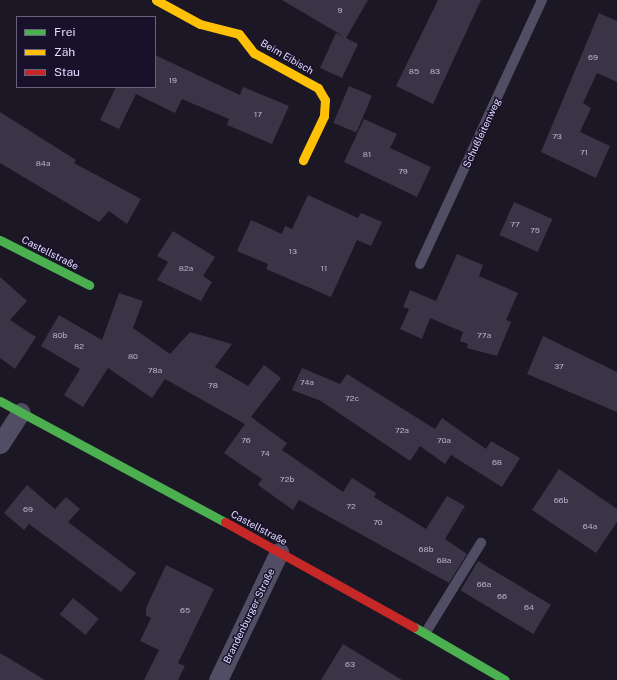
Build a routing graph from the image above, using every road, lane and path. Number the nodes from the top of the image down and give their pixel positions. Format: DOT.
graph roads {
  1 [pos="156,0"];
  2 [pos="542,0"];
  3 [pos="303,160"];
  4 [pos="0,240"];
  5 [pos="420,264"];
  6 [pos="89,285"];
  7 [pos="0,401"];
  8 [pos="21,412"];
  9 [pos="0,444"];
  10 [pos="481,543"];
  11 [pos="280,552"];
  12 [pos="426,632"];
  13 [pos="218,680"];
  14 [pos="505,680"];
  1 -- 3 [label="street, Beim Eibisch"];
  2 -- 5 [label="lane, Schußleitenweg"];
  4 -- 6 [label="street, Castellstraße"];
  7 -- 8 [label="street, Castellstraße"];
  8 -- 9 [label="street"];
  8 -- 11 [label="street, Castellstraße"];
  10 -- 12 [label="lane"];
  11 -- 12 [label="street, Castellstraße"];
  11 -- 13 [label="street, Brandenburger Straße"];
  12 -- 14 [label="street, Castellstraße"];
}
